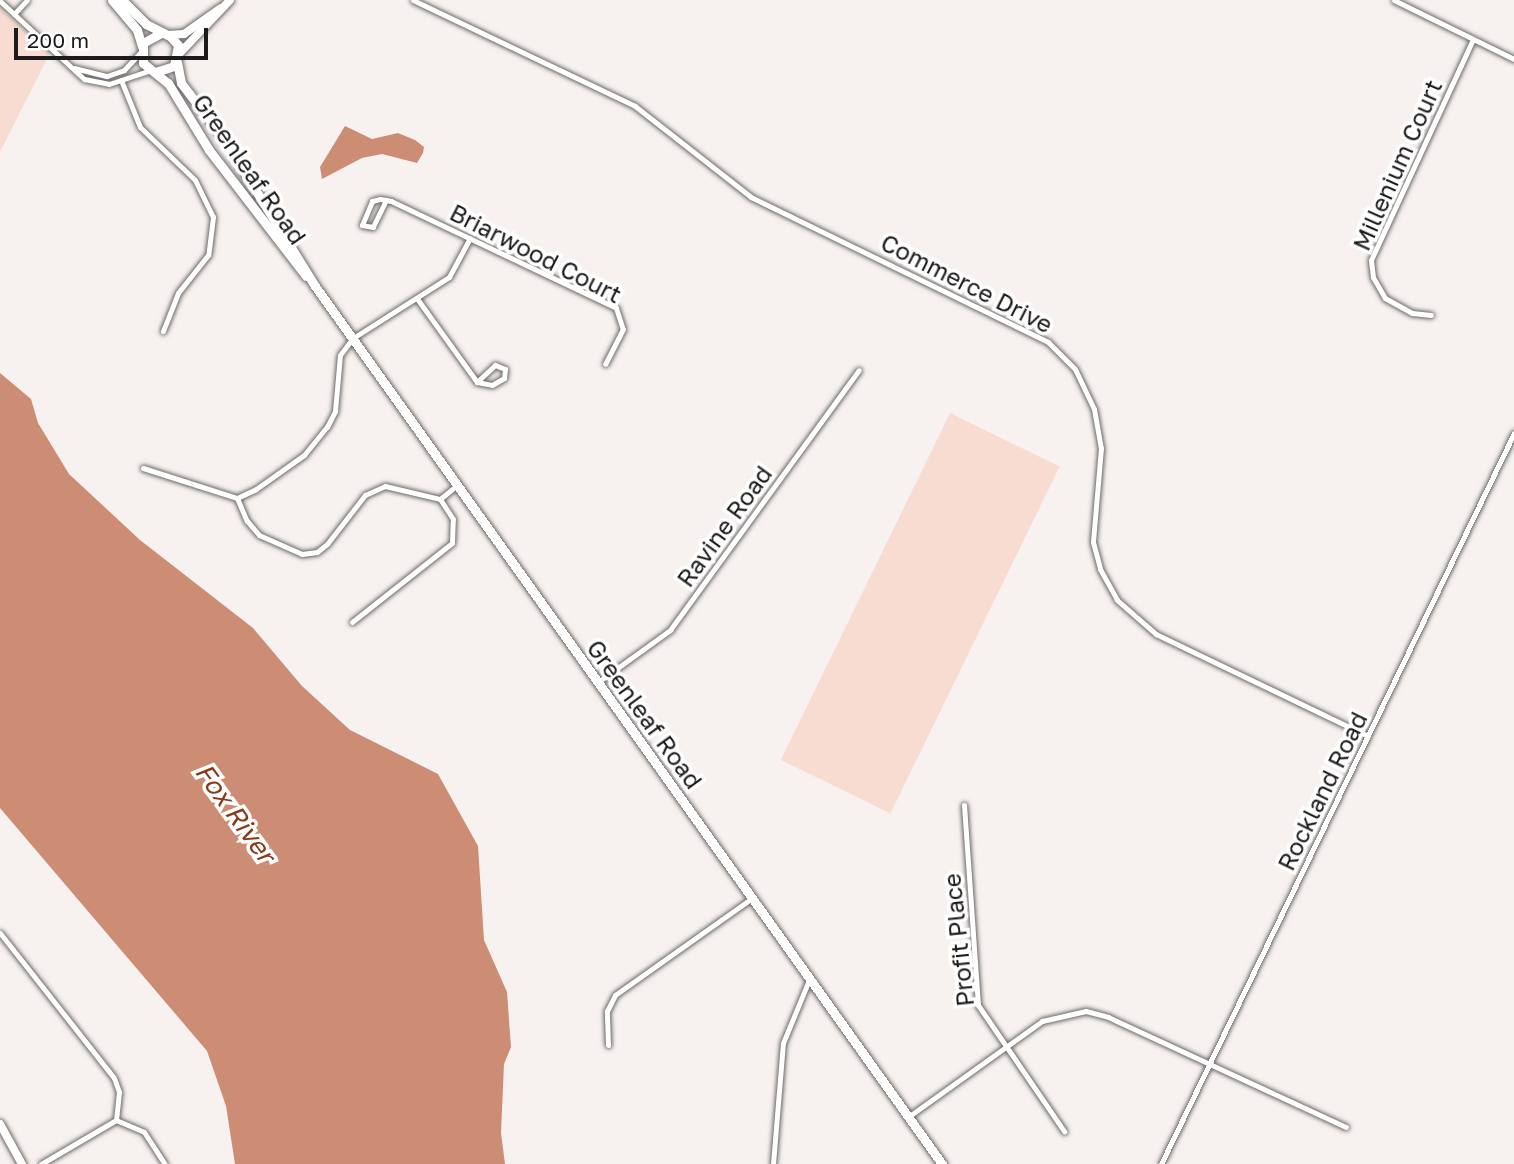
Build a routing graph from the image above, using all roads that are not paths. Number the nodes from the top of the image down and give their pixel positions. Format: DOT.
graph roads {
  1 [pos="27,0"];
  2 [pos="112,0"];
  3 [pos="122,0"];
  4 [pos="413,0"];
  5 [pos="1394,0"];
  6 [pos="0,1"];
  7 [pos="228,3"];
  8 [pos="14,14"];
  9 [pos="164,34"];
  10 [pos="1474,39"];
  11 [pos="141,48"];
  12 [pos="178,58"];
  13 [pos="1514,59"];
  14 [pos="71,67"];
  15 [pos="154,71"];
  16 [pos="121,80"];
  17 [pos="386,200"];
  18 [pos="470,238"];
  19 [pos="315,286"];
  20 [pos="418,300"];
  21 [pos="1431,315"];
  22 [pos="163,331"];
  23 [pos="353,338"];
  24 [pos="605,364"];
  25 [pos="859,370"];
  26 [pos="477,382"];
  27 [pos="1514,433"];
  28 [pos="143,468"];
  29 [pos="457,485"];
  30 [pos="237,498"];
  31 [pos="440,499"];
  32 [pos="352,622"];
  33 [pos="598,682"];
  34 [pos="1368,736"];
  35 [pos="964,805"];
  36 [pos="752,898"];
  37 [pos="0,933"];
  38 [pos="808,979"];
  39 [pos="608,1045"];
  40 [pos="1005,1047"];
  41 [pos="1209,1063"];
  42 [pos="908,1117"];
  43 [pos="116,1120"];
  44 [pos="0,1124"];
  45 [pos="1346,1127"];
  46 [pos="1064,1131"];
  47 [pos="22,1164"];
  48 [pos="41,1164"];
  49 [pos="164,1164"];
  50 [pos="773,1164"];
  51 [pos="942,1164"];
  52 [pos="1161,1164"];
  1 -- 8 [label="street"];
  2 -- 11 [label="main road"];
  3 -- 9 [label="main road"];
  4 -- 34 [label="street, Commerce Drive"];
  5 -- 10 [label="street"];
  6 -- 8 [label="street"];
  7 -- 9 [label="main road"];
  7 -- 12 [label="main road"];
  8 -- 14 [label="street"];
  9 -- 11 [label="main road"];
  9 -- 12 [label="main road"];
  10 -- 13 [label="street"];
  10 -- 21 [label="street, Millenium Court"];
  11 -- 14 [label="street"];
  11 -- 15 [label="main road"];
  12 -- 15 [label="main road"];
  12 -- 19 [label="main road, Greenleaf Road"];
  14 -- 16 [label="street"];
  15 -- 16 [label="street"];
  15 -- 19 [label="main road, Greenleaf Road"];
  16 -- 22 [label="street"];
  17 -- 17 [label="street"];
  17 -- 18 [label="street, Briarwood Court"];
  18 -- 20 [label="street"];
  18 -- 24 [label="street, Briarwood Court"];
  19 -- 23 [label="main road, Greenleaf Road"];
  20 -- 23 [label="street"];
  20 -- 26 [label="street"];
  23 -- 29 [label="main road, Greenleaf Road"];
  23 -- 30 [label="street"];
  25 -- 33 [label="street, Ravine Road"];
  26 -- 26 [label="street"];
  27 -- 34 [label="street, Rockland Road"];
  28 -- 30 [label="street"];
  29 -- 31 [label="street"];
  29 -- 33 [label="main road, Greenleaf Road"];
  30 -- 31 [label="street"];
  31 -- 32 [label="street"];
  33 -- 36 [label="main road, Greenleaf Road"];
  34 -- 41 [label="street, Rockland Road"];
  35 -- 40 [label="street, Profit Place"];
  36 -- 38 [label="main road, Greenleaf Road"];
  36 -- 39 [label="street"];
  37 -- 43 [label="street"];
  38 -- 42 [label="main road, Greenleaf Road"];
  38 -- 50 [label="street"];
  40 -- 41 [label="street"];
  40 -- 42 [label="street"];
  40 -- 46 [label="street, Profit Place"];
  41 -- 45 [label="street"];
  41 -- 52 [label="street, Rockland Road"];
  42 -- 51 [label="main road, Greenleaf Road"];
  43 -- 48 [label="street"];
  43 -- 49 [label="street"];
  44 -- 47 [label="main road"];
}
